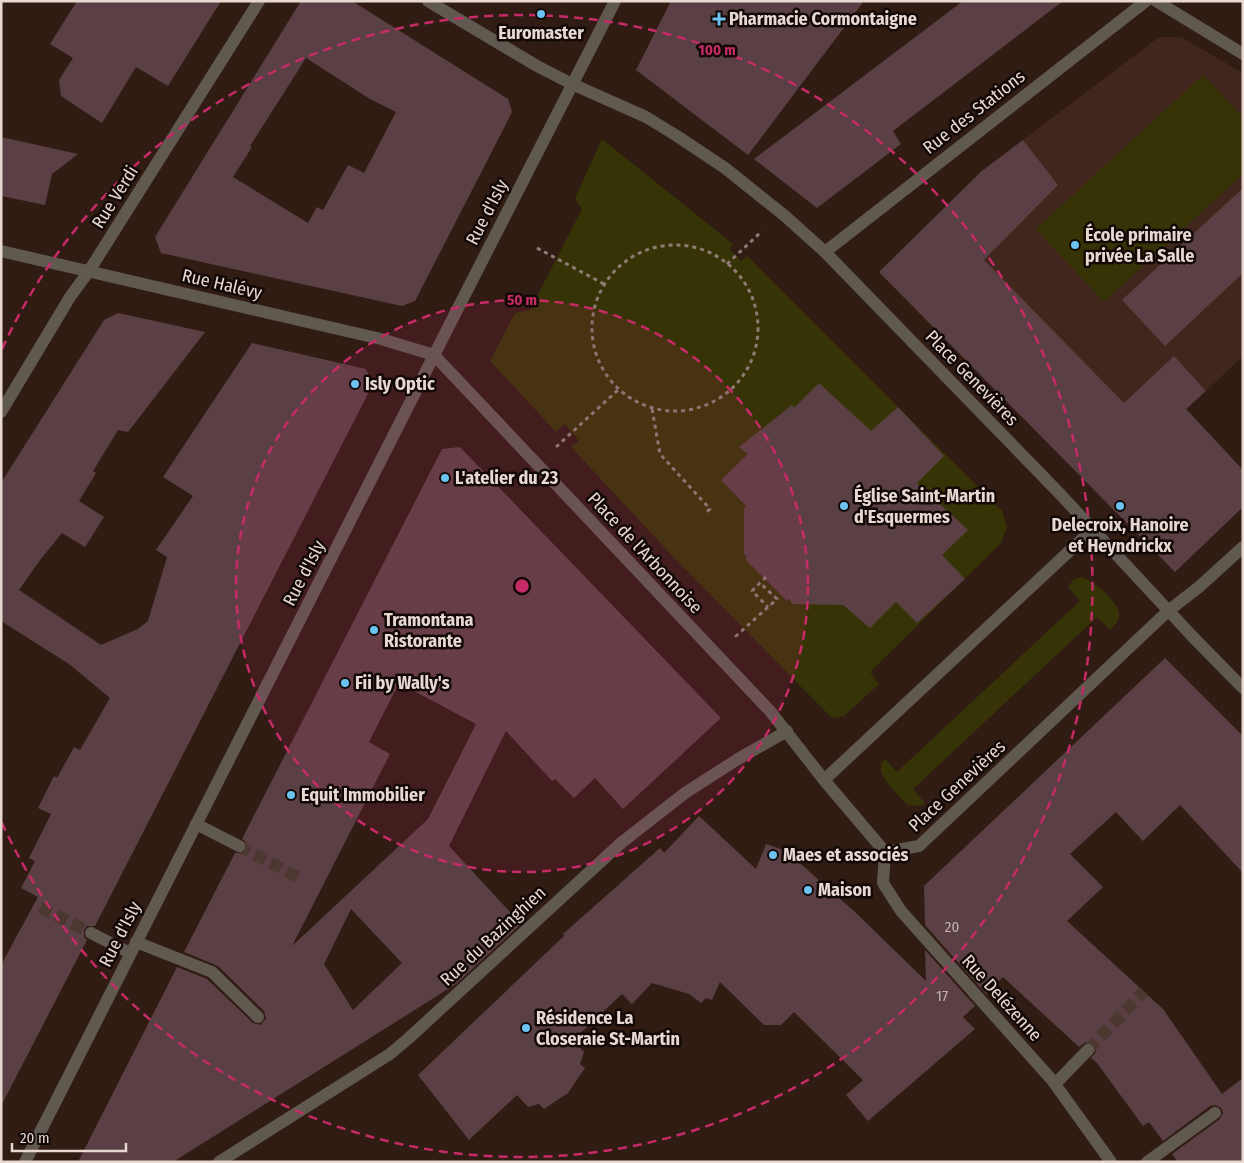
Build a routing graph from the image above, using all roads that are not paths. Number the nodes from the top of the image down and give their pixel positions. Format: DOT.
graph roads {
  1 [pos="259,1"];
  2 [pos="428,1"];
  3 [pos="615,1"];
  4 [pos="1146,1"];
  5 [pos="1156,1"];
  6 [pos="1243,54"];
  7 [pos="572,84"];
  8 [pos="1,251"];
  9 [pos="825,252"];
  10 [pos="89,271"];
  11 [pos="434,355"];
  12 [pos="1,412"];
  13 [pos="1093,529"];
  14 [pos="1243,547"];
  15 [pos="1168,611"];
  16 [pos="1243,688"];
  17 [pos="787,731"];
  18 [pos="824,780"];
  19 [pos="196,824"];
  20 [pos="238,846"];
  21 [pos="885,852"];
  22 [pos="91,934"];
  23 [pos="133,948"];
  24 [pos="258,1017"];
  25 [pos="1088,1050"];
  26 [pos="1055,1084"];
  27 [pos="1215,1113"];
  28 [pos="25,1162"];
  29 [pos="219,1162"];
  30 [pos="1111,1162"];
  31 [pos="1147,1162"];
  1 -- 10 [label="street, Rue Verdi"];
  2 -- 7 [label="street"];
  3 -- 7 [label="street, Rue d'Isly"];
  4 -- 9 [label="street, Rue des Stations"];
  5 -- 6 [label="street"];
  7 -- 9 [label="street"];
  7 -- 11 [label="street, Rue d'Isly"];
  8 -- 10 [label="street, Rue Halévy"];
  9 -- 13 [label="street, Place Genevières"];
  10 -- 11 [label="street, Rue Halévy"];
  10 -- 12 [label="street, Rue Verdi"];
  11 -- 17 [label="street, Place de l'Arbonnoise"];
  11 -- 19 [label="street, Rue d'Isly"];
  13 -- 15 [label="street, Place Genevières"];
  13 -- 18 [label="street"];
  14 -- 15 [label="street"];
  15 -- 16 [label="street"];
  15 -- 21 [label="street, Place Genevières"];
  17 -- 18 [label="street, Place de l'Arbonnoise"];
  17 -- 29 [label="street, Rue du Bazinghien"];
  18 -- 21 [label="street"];
  19 -- 20 [label="street"];
  19 -- 23 [label="street, Rue d'Isly"];
  21 -- 26 [label="street, Rue Delézenne"];
  22 -- 23 [label="street"];
  23 -- 24 [label="street"];
  23 -- 28 [label="street, Rue d'Isly"];
  25 -- 26 [label="street"];
  26 -- 30 [label="street, Rue Delézenne"];
  27 -- 31 [label="street"];
}
